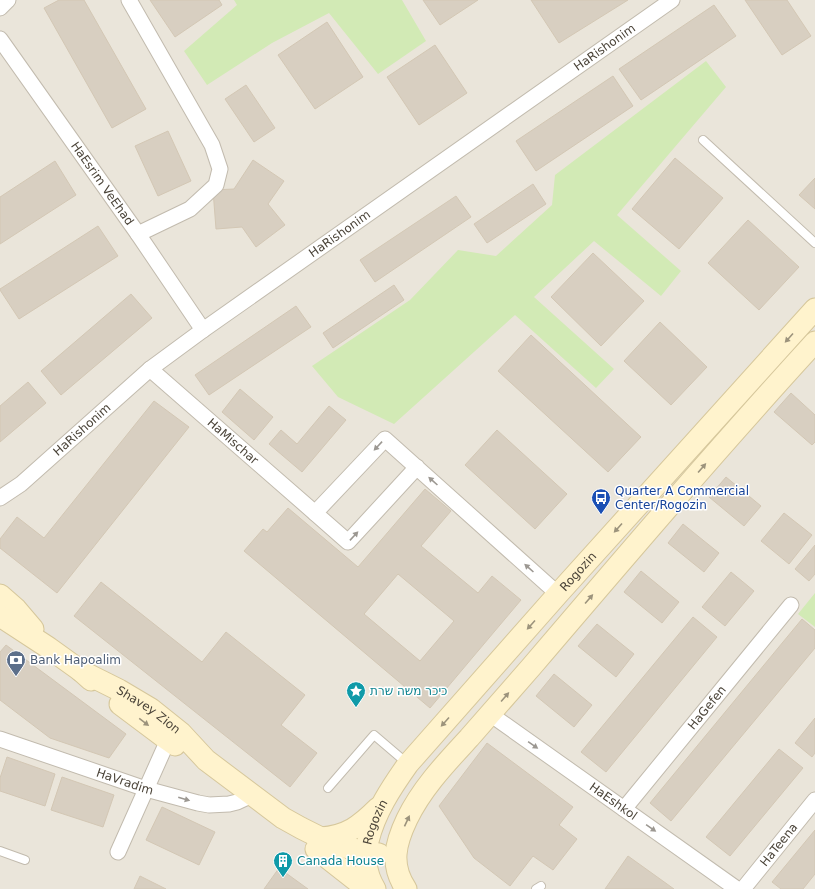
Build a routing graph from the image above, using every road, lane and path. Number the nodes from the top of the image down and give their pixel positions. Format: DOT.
graph roads {
  1 [pos="8,0"];
  2 [pos="129,0"];
  3 [pos="672,0"];
  4 [pos="0,8"];
  5 [pos="0,39"];
  6 [pos="704,140"];
  7 [pos="138,234"];
  8 [pos="815,243"];
  9 [pos="815,309"];
  10 [pos="203,330"];
  11 [pos="815,342"];
  12 [pos="150,370"];
  13 [pos="417,467"];
  14 [pos="21,484"];
  15 [pos="0,498"];
  16 [pos="0,510"];
  17 [pos="315,513"];
  18 [pos="558,594"];
  19 [pos="0,595"];
  20 [pos="790,605"];
  21 [pos="0,616"];
  22 [pos="49,648"];
  23 [pos="81,671"];
  24 [pos="490,714"];
  25 [pos="0,738"];
  26 [pos="168,740"];
  27 [pos="206,760"];
  28 [pos="408,764"];
  29 [pos="146,788"];
  30 [pos="328,788"];
  31 [pos="252,795"];
  32 [pos="815,800"];
  33 [pos="382,805"];
  34 [pos="624,809"];
  35 [pos="318,844"];
  36 [pos="0,851"];
  37 [pos="118,852"];
  38 [pos="366,857"];
  39 [pos="396,858"];
  40 [pos="25,860"];
  41 [pos="367,889"];
  42 [pos="376,889"];
  43 [pos="406,889"];
  44 [pos="737,889"];
  45 [pos="743,889"];
  1 -- 4 [label="street"];
  2 -- 7 [label="street"];
  3 -- 10 [label="street, HaRishonim"];
  5 -- 7 [label="street, HaEsrim VeEhad"];
  6 -- 8 [label="lane"];
  7 -- 10 [label="street, HaEsrim VeEhad"];
  9 -- 18 [label="street, Rogozin, one-way"];
  10 -- 12 [label="street, HaRishonim"];
  24 -- 11 [label="street, Rogozin, one-way"];
  12 -- 14 [label="street, HaRishonim"];
  12 -- 17 [label="street, HaMischar"];
  13 -- 17 [label="street, one-way"];
  17 -- 13 [label="street, HaMischar, one-way"];
  18 -- 13 [label="street, one-way"];
  14 -- 15 [label="street, HaRishonim"];
  14 -- 16 [label="street, HaRishonim"];
  18 -- 28 [label="street, Rogozin, one-way"];
  19 -- 22 [label="street, Shavey Zion"];
  20 -- 34 [label="street, HaGefen"];
  21 -- 22 [label="street, Shavey Zion"];
  22 -- 23 [label="street, Shavey Zion"];
  23 -- 26 [label="street, Shavey Zion, one-way"];
  23 -- 27 [label="street, Shavey Zion"];
  24 -- 34 [label="street, HaEshkol, one-way"];
  39 -- 24 [label="street, Rogozin, one-way"];
  25 -- 29 [label="street, HaVradim"];
  26 -- 27 [label="street, Shavey Zion"];
  26 -- 29 [label="street"];
  27 -- 31 [label="street, Shavey Zion"];
  28 -- 30 [label="lane"];
  28 -- 33 [label="street, Rogozin"];
  29 -- 31 [label="street, HaVradim, one-way"];
  29 -- 37 [label="street"];
  31 -- 35 [label="street, Shavey Zion"];
  32 -- 45 [label="street, HaTeena"];
  33 -- 35 [label="street"];
  33 -- 38 [label="street, Rogozin"];
  34 -- 44 [label="street, HaEshkol, one-way"];
  35 -- 38 [label="street, Shavey Zion"];
  35 -- 41 [label="street"];
  36 -- 40 [label="lane"];
  38 -- 39 [label="street, Shavey Zion"];
  38 -- 42 [label="street"];
  39 -- 43 [label="street"];
}
